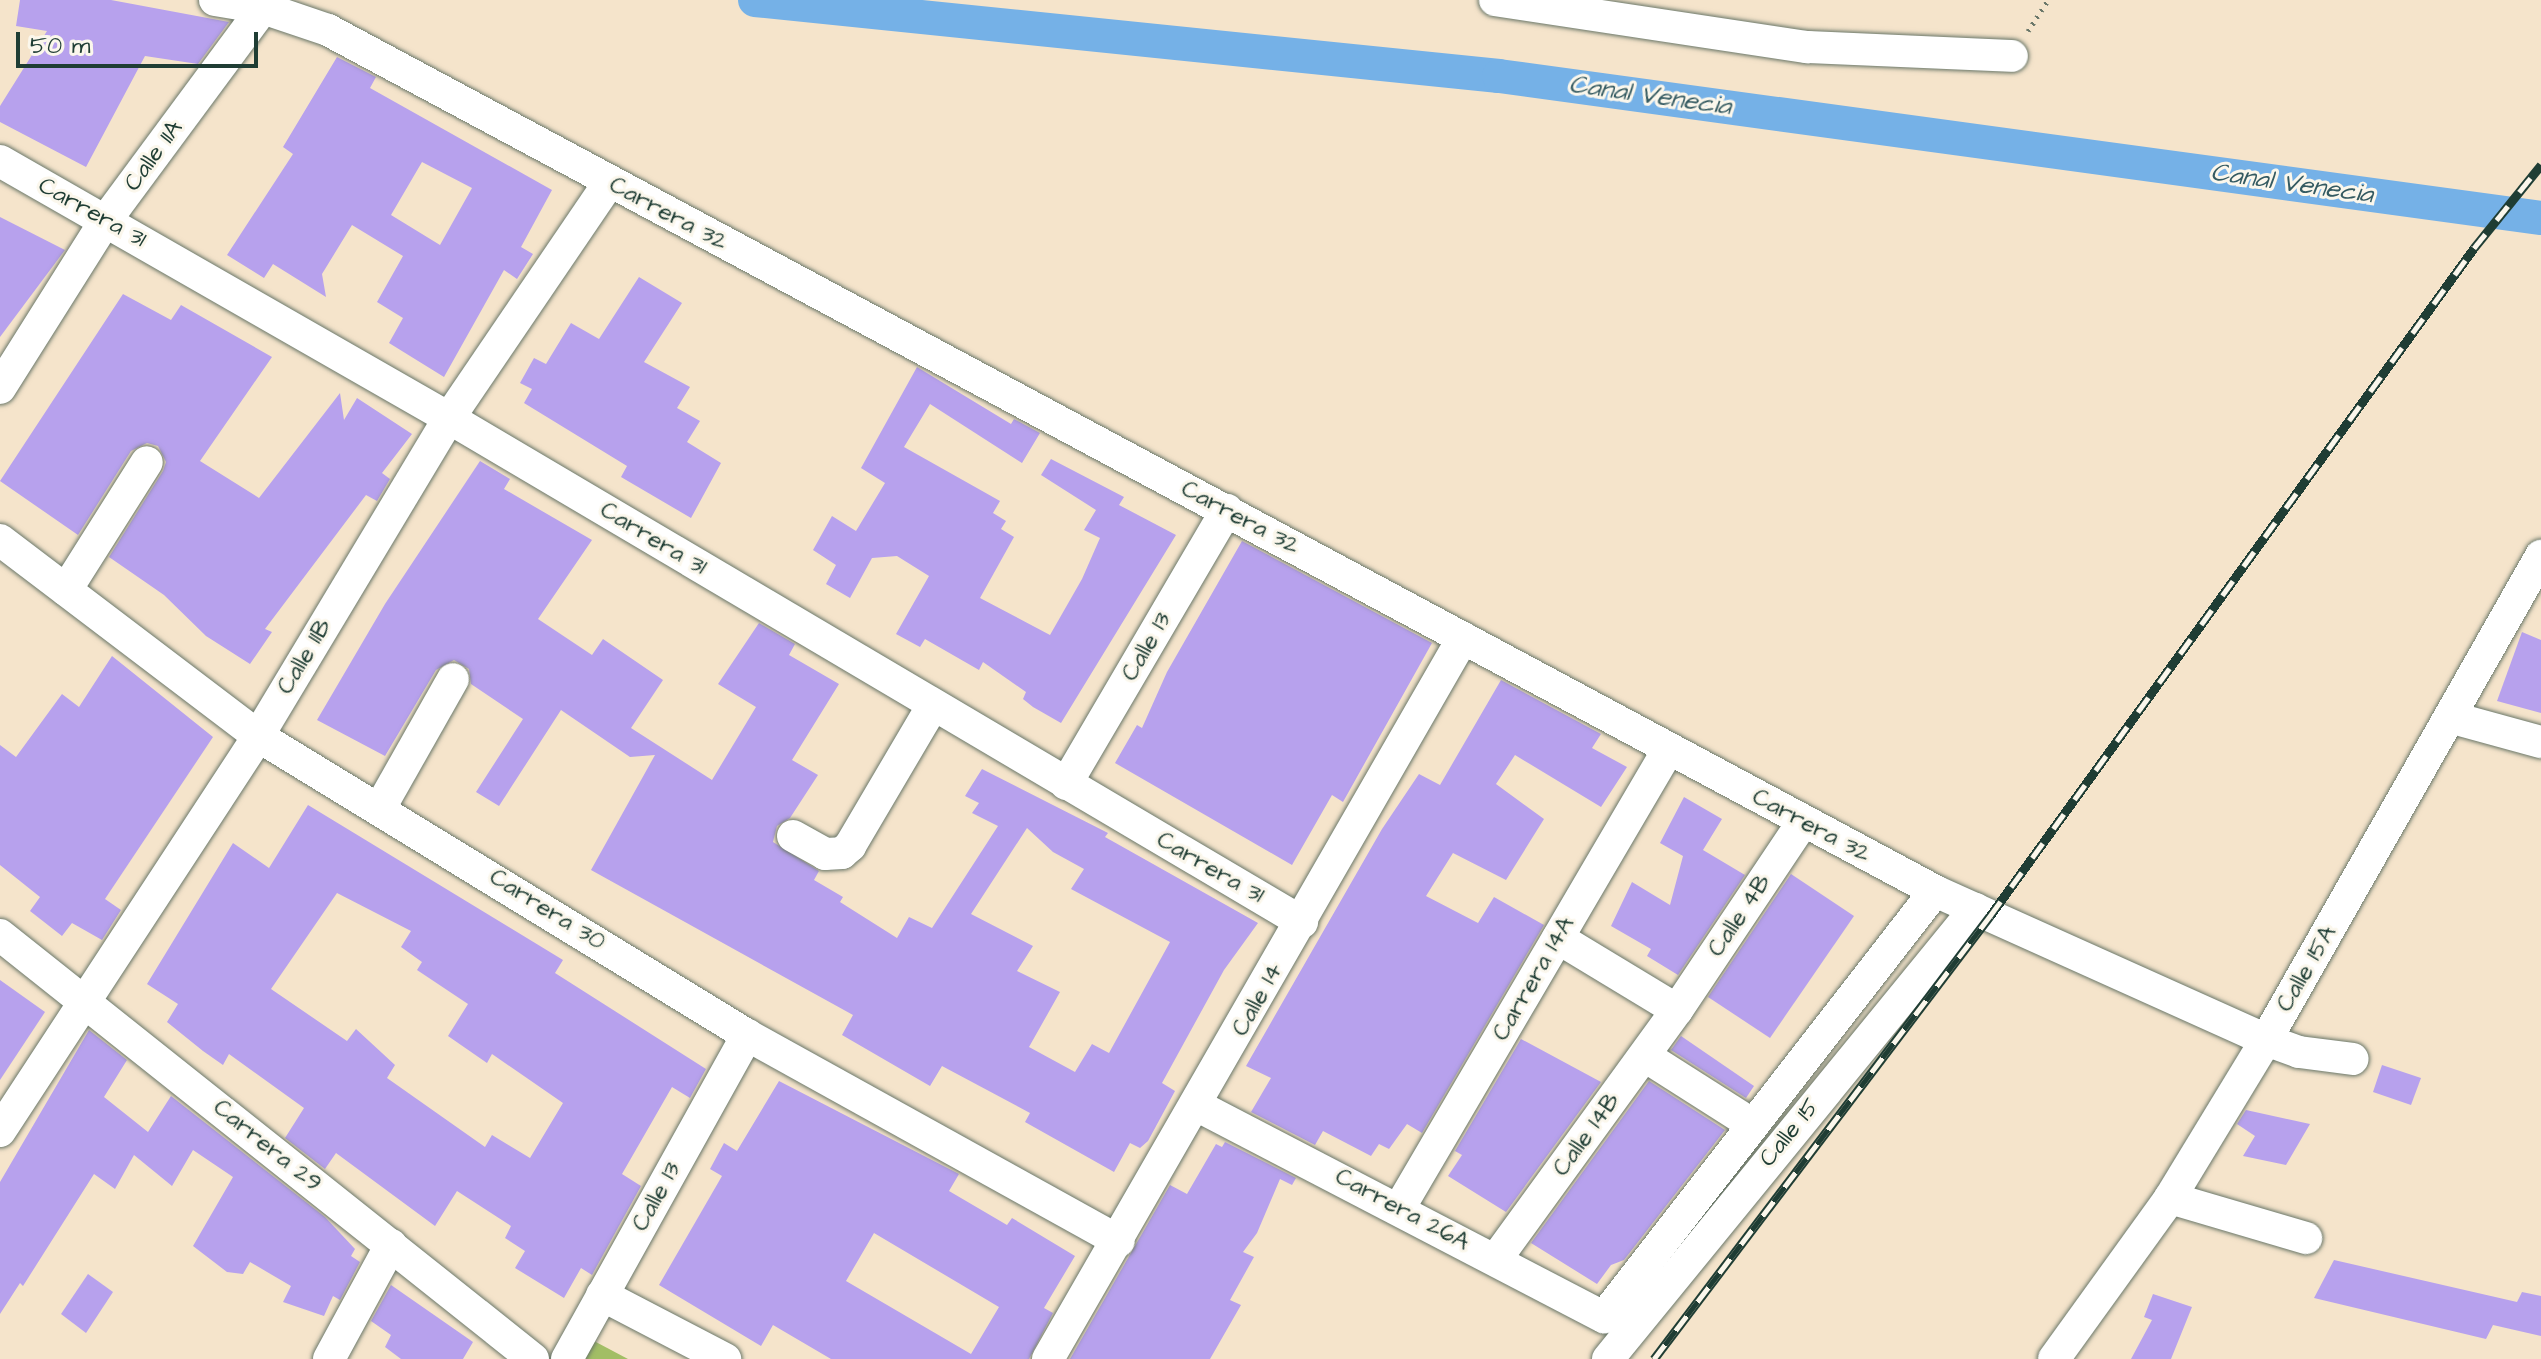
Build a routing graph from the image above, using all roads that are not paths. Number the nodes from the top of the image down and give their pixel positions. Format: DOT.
graph roads {
  1 [pos="215,0"];
  2 [pos="1495,0"];
  3 [pos="1521,0"];
  4 [pos="263,8"];
  5 [pos="2012,56"];
  6 [pos="0,161"];
  7 [pos="609,183"];
  8 [pos="106,220"];
  9 [pos="0,388"];
  10 [pos="449,418"];
  11 [pos="147,462"];
  12 [pos="1227,510"];
  13 [pos="0,540"];
  14 [pos="2538,560"];
  15 [pos="66,590"];
  16 [pos="1463,638"];
  17 [pos="453,679"];
  18 [pos="933,705"];
  19 [pos="2453,718"];
  20 [pos="258,736"];
  21 [pos="2541,742"];
  22 [pos="1668,750"];
  23 [pos="1066,784"];
  24 [pos="380,808"];
  25 [pos="1803,822"];
  26 [pos="793,836"];
  27 [pos="1935,891"];
  28 [pos="1975,909"];
  29 [pos="1302,922"];
  30 [pos="0,935"];
  31 [pos="1558,938"];
  32 [pos="86,1000"];
  33 [pos="1677,1010"];
  34 [pos="747,1035"];
  35 [pos="2266,1040"];
  36 [pos="1645,1056"];
  37 [pos="2353,1059"];
  38 [pos="1198,1106"];
  39 [pos="1750,1123"];
  40 [pos="0,1131"];
  41 [pos="2170,1198"];
  42 [pos="1400,1207"];
  43 [pos="2306,1238"];
  44 [pos="1119,1241"];
  45 [pos="391,1245"];
  46 [pos="1496,1259"];
  47 [pos="602,1295"];
  48 [pos="1604,1317"];
  49 [pos="692,1351"];
  50 [pos="329,1359"];
  51 [pos="533,1359"];
  52 [pos="567,1359"];
  53 [pos="725,1359"];
  54 [pos="1048,1359"];
  55 [pos="1608,1359"];
  56 [pos="2054,1359"];
  1 -- 4 [label="street, Carrera 32"];
  2 -- 3 [label="street"];
  3 -- 5 [label="street"];
  4 -- 7 [label="street, Carrera 32"];
  4 -- 8 [label="street, Calle 11A"];
  6 -- 8 [label="street, Carrera 31"];
  7 -- 10 [label="street, Calle 11B"];
  7 -- 12 [label="street, Carrera 32"];
  8 -- 9 [label="street, Calle 11A"];
  8 -- 10 [label="street, Carrera 31"];
  10 -- 18 [label="street, Carrera 31"];
  10 -- 20 [label="street, Calle 11B"];
  11 -- 15 [label="street"];
  12 -- 16 [label="street, Carrera 32"];
  12 -- 23 [label="street, Calle 13"];
  13 -- 15 [label="street, Carrera 30"];
  14 -- 19 [label="street, Calle 15A"];
  15 -- 20 [label="street, Carrera 30"];
  16 -- 22 [label="street, Carrera 32"];
  16 -- 29 [label="street, Calle 14"];
  17 -- 24 [label="street"];
  18 -- 23 [label="street, Carrera 31"];
  18 -- 26 [label="street"];
  19 -- 21 [label="street"];
  19 -- 35 [label="street, Calle 15A"];
  20 -- 24 [label="street, Carrera 30"];
  20 -- 32 [label="street, Calle 11B"];
  22 -- 25 [label="street, Carrera 32"];
  22 -- 31 [label="street, Carrera 14A"];
  23 -- 29 [label="street, Carrera 31"];
  24 -- 34 [label="street, Carrera 30"];
  25 -- 27 [label="street, Carrera 32"];
  25 -- 33 [label="street, Calle 4B"];
  27 -- 28 [label="street, Carrera 32"];
  27 -- 39 [label="street, Calle 15"];
  28 -- 35 [label="street, Carrera 32"];
  28 -- 55 [label="street, Calle 15"];
  29 -- 38 [label="street, Calle 14"];
  30 -- 32 [label="street, Carrera 29"];
  31 -- 33 [label="street"];
  31 -- 42 [label="street, Carrera 14A"];
  32 -- 40 [label="street, Calle 11B"];
  32 -- 45 [label="street, Carrera 29"];
  33 -- 36 [label="street, Calle 14B"];
  34 -- 44 [label="street, Carrera 30"];
  34 -- 47 [label="street, Calle 13"];
  35 -- 37 [label="street, Carrera 32"];
  35 -- 41 [label="street, Calle 15A"];
  36 -- 39 [label="street"];
  36 -- 46 [label="street, Calle 14B"];
  38 -- 42 [label="street, Carrera 26A"];
  38 -- 44 [label="street, Calle 14"];
  39 -- 48 [label="street, Calle 15"];
  41 -- 43 [label="street"];
  41 -- 56 [label="street, Calle 15A"];
  42 -- 46 [label="street, Carrera 26A"];
  44 -- 54 [label="street, Calle 14"];
  45 -- 50 [label="street"];
  45 -- 51 [label="street, Carrera 29"];
  46 -- 48 [label="street, Carrera 26A"];
  47 -- 49 [label="street"];
  47 -- 52 [label="street, Calle 13"];
  49 -- 53 [label="street"];
}
